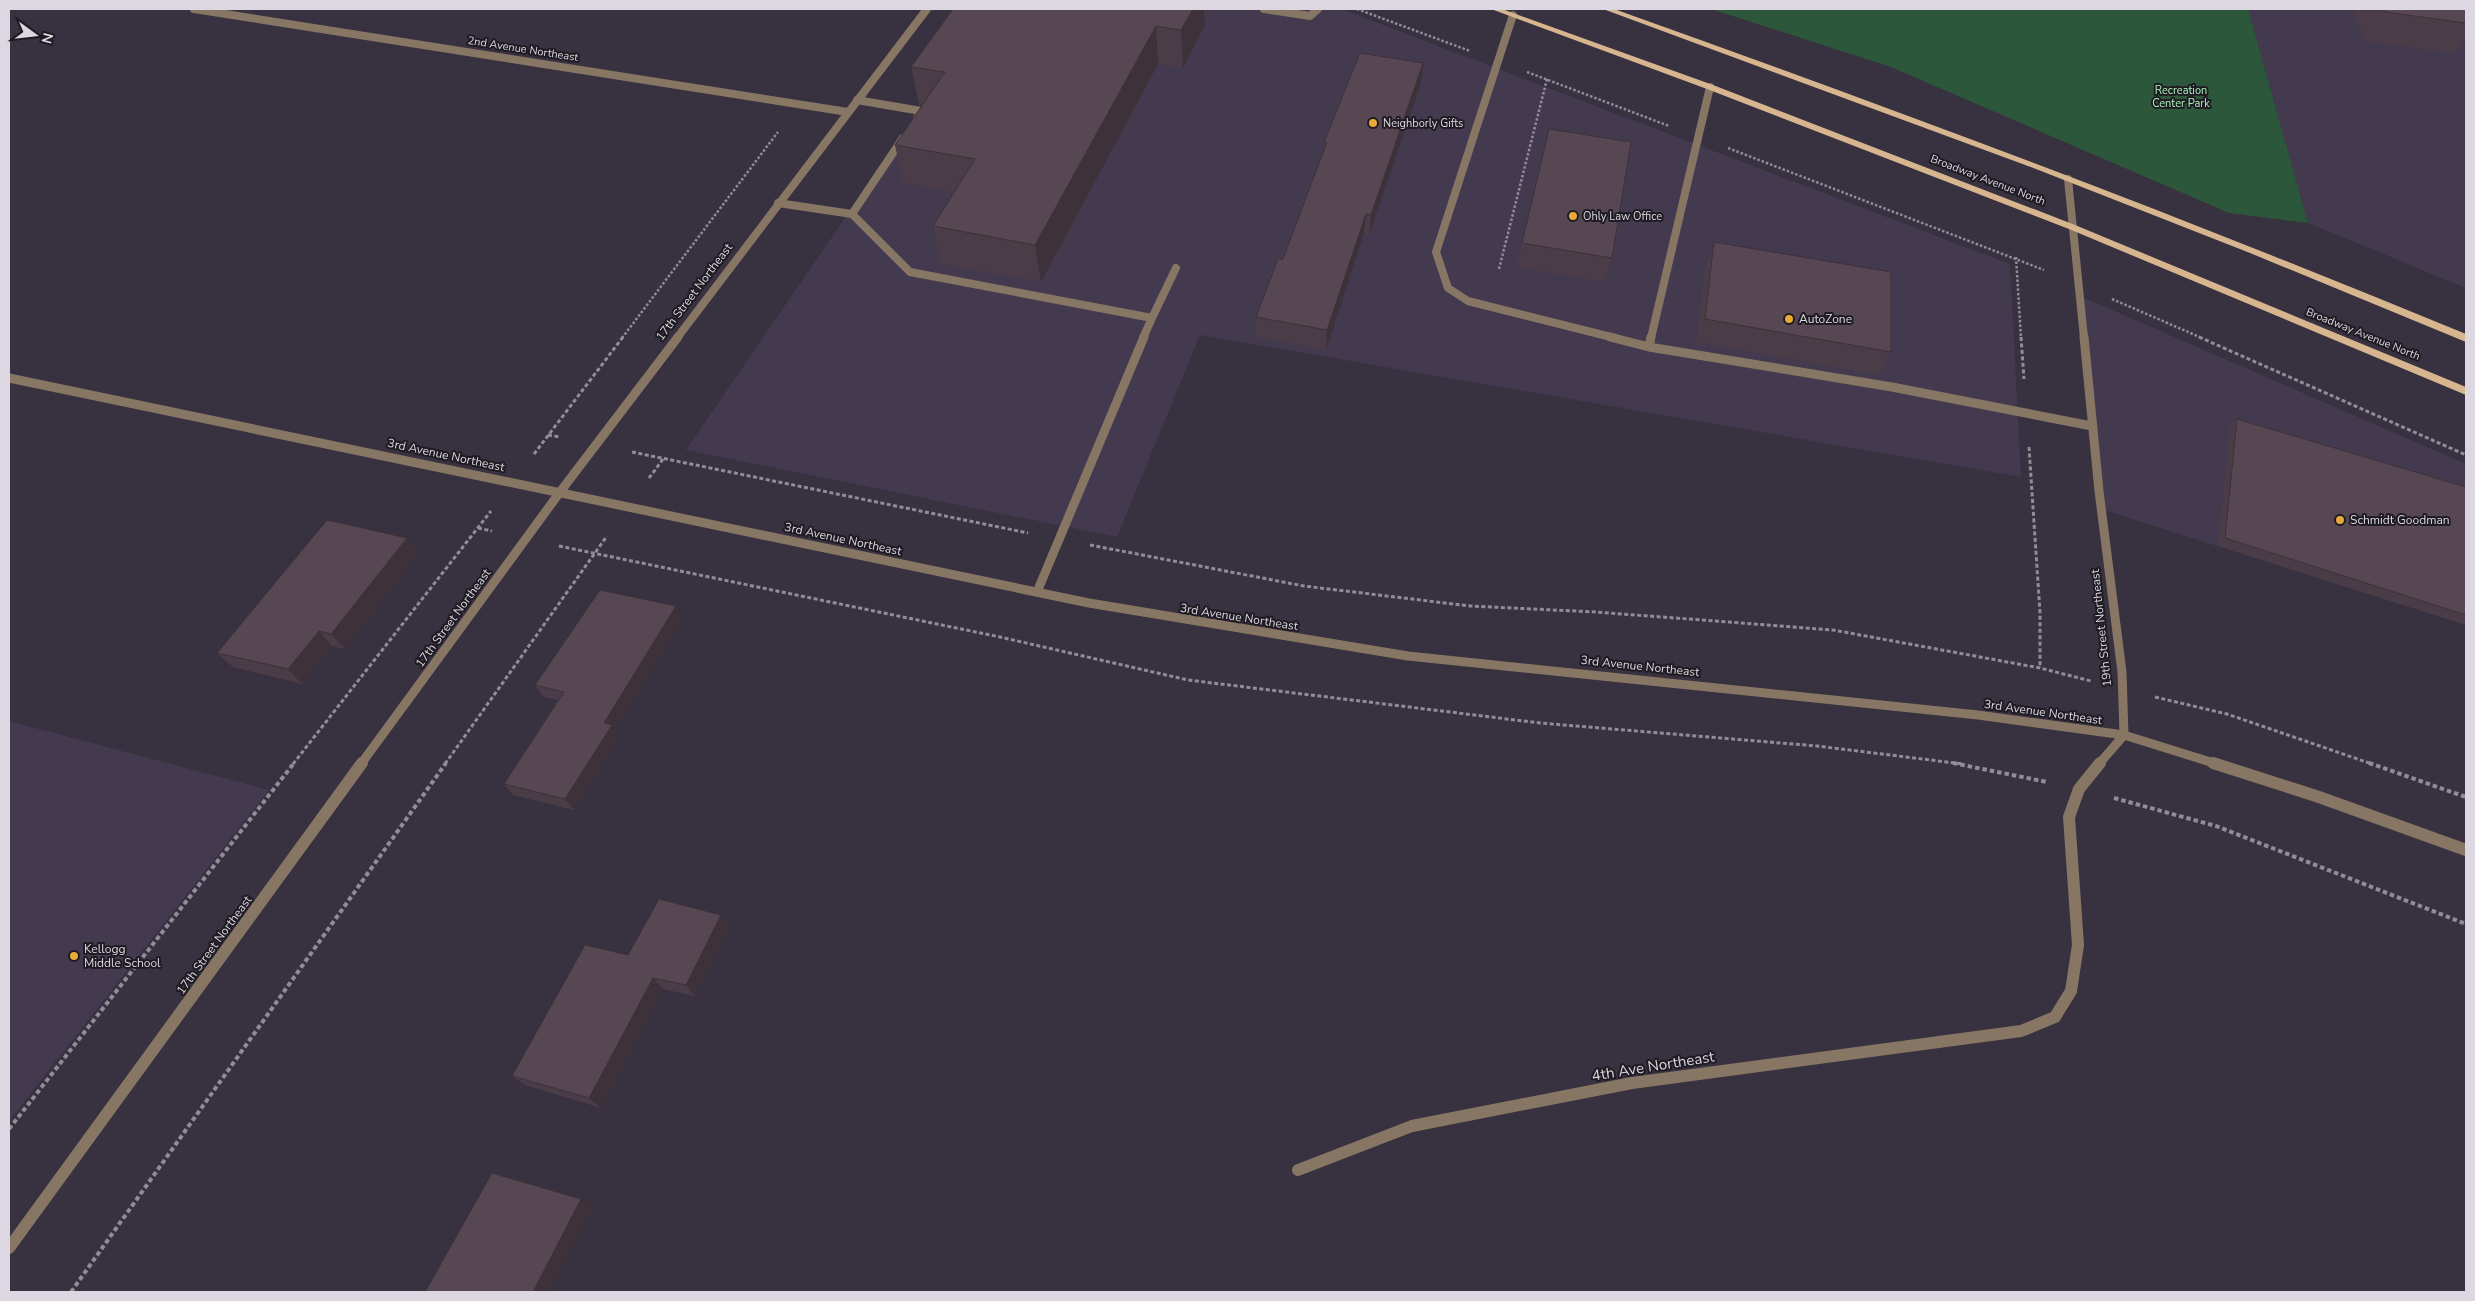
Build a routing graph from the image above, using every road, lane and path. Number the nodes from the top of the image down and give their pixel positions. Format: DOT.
graph roads {
  1 [pos="194,9"];
  2 [pos="927,9"];
  3 [pos="1264,9"];
  4 [pos="1318,9"];
  5 [pos="1357,9"];
  6 [pos="1495,9"];
  7 [pos="1607,9"];
  8 [pos="1513,15"];
  9 [pos="1499,62"];
  10 [pos="1547,79"];
  11 [pos="1710,87"];
  12 [pos="857,100"];
  13 [pos="848,112"];
  14 [pos="778,133"];
  15 [pos="1699,137"];
  16 [pos="2068,179"];
  17 [pos="778,204"];
  18 [pos="852,214"];
  19 [pos="2072,226"];
  20 [pos="2016,257"];
  21 [pos="1176,268"];
  22 [pos="1499,269"];
  23 [pos="2078,285"];
  24 [pos="1152,318"];
  25 [pos="2466,338"];
  26 [pos="1649,347"];
  27 [pos="9,378"];
  28 [pos="2466,391"];
  29 [pos="2027,414"];
  30 [pos="2092,426"];
  31 [pos="548,435"];
  32 [pos="2466,455"];
  33 [pos="663,458"];
  34 [pos="560,492"];
  35 [pos="478,528"];
  36 [pos="1058,539"];
  37 [pos="1038,592"];
  38 [pos="2040,668"];
  39 [pos="2122,689"];
  40 [pos="2124,735"];
  41 [pos="2079,788"];
  42 [pos="2466,797"];
  43 [pos="2466,850"];
  44 [pos="2466,924"];
  45 [pos="9,1129"];
  46 [pos="1298,1170"];
  47 [pos="9,1248"];
  48 [pos="71,1292"];
  1 -- 13 [label="street, 2nd Avenue Northeast"];
  2 -- 12 [label="street, 17th Street Northeast"];
  3 -- 4 [label="street"];
  5 -- 9 [label="path"];
  6 -- 8 [label="main road, Broadway Avenue North"];
  7 -- 16 [label="main road"];
  8 -- 9 [label="street"];
  8 -- 11 [label="main road, Broadway Avenue North"];
  9 -- 10 [label="path"];
  9 -- 26 [label="street"];
  10 -- 15 [label="path"];
  10 -- 22 [label="path"];
  11 -- 15 [label="street"];
  11 -- 19 [label="main road, Broadway Avenue North"];
  12 -- 13 [label="street, 17th Street Northeast"];
  12 -- 18 [label="street"];
  13 -- 17 [label="street, 17th Street Northeast"];
  14 -- 31 [label="path"];
  15 -- 20 [label="path"];
  15 -- 26 [label="street"];
  16 -- 19 [label="street, 19th Street Northeast"];
  16 -- 25 [label="main road"];
  17 -- 18 [label="street"];
  17 -- 34 [label="street, 17th Street Northeast"];
  18 -- 24 [label="street"];
  19 -- 23 [label="street, 19th Street Northeast"];
  19 -- 28 [label="main road, Broadway Avenue North"];
  20 -- 23 [label="path"];
  20 -- 29 [label="path"];
  21 -- 24 [label="street"];
  23 -- 30 [label="street, 19th Street Northeast"];
  23 -- 32 [label="path"];
  24 -- 36 [label="street"];
  26 -- 29 [label="street"];
  27 -- 34 [label="street, 3rd Avenue Northeast"];
  29 -- 30 [label="street"];
  29 -- 38 [label="path"];
  30 -- 39 [label="street, 19th Street Northeast"];
  33 -- 36 [label="path"];
  34 -- 37 [label="street, 3rd Avenue Northeast"];
  34 -- 47 [label="street, 17th Street Northeast"];
  35 -- 45 [label="path"];
  36 -- 37 [label="street"];
  36 -- 38 [label="path"];
  37 -- 40 [label="street, 3rd Avenue Northeast"];
  38 -- 39 [label="path"];
  39 -- 40 [label="street, 19th Street Northeast"];
  39 -- 42 [label="path"];
  40 -- 41 [label="street"];
  40 -- 43 [label="street, 3rd Avenue Northeast"];
  41 -- 44 [label="path"];
  41 -- 46 [label="street, 4th Ave Northeast"];
  41 -- 48 [label="path"];
}
